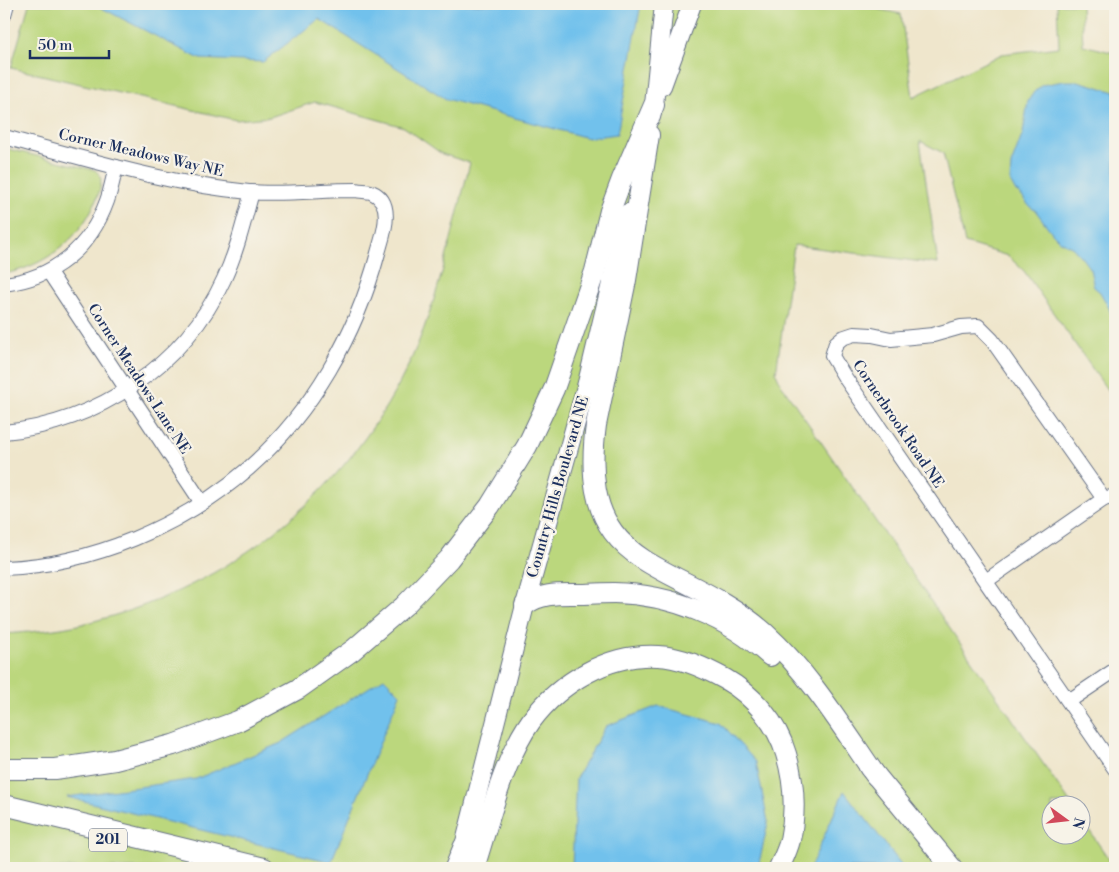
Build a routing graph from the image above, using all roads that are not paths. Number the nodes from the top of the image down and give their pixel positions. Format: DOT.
graph roads {
  1 [pos="7,4"];
  2 [pos="664,4"];
  3 [pos="692,4"];
  4 [pos="4,15"];
  5 [pos="654,105"];
  6 [pos="4,137"];
  7 [pos="116,167"];
  8 [pos="252,192"];
  9 [pos="49,272"];
  10 [pos="4,284"];
  11 [pos="127,390"];
  12 [pos="4,432"];
  13 [pos="1109,498"];
  14 [pos="202,503"];
  15 [pos="4,568"];
  16 [pos="986,581"];
  17 [pos="526,605"];
  18 [pos="1115,670"];
  19 [pos="1069,701"];
  20 [pos="4,769"];
  21 [pos="1115,769"];
  22 [pos="876,776"];
  23 [pos="4,805"];
  24 [pos="4,812"];
  25 [pos="464,846"];
  26 [pos="212,868"];
  27 [pos="264,868"];
  28 [pos="457,868"];
  29 [pos="474,868"];
  30 [pos="779,868"];
  31 [pos="952,868"];
  1 -- 4 [label="street"];
  2 -- 5 [label="main road, Country Hills Boulevard NE"];
  3 -- 5 [label="main road, Country Hills Boulevard NE"];
  5 -- 17 [label="main road, Country Hills Boulevard NE"];
  5 -- 20 [label="highway"];
  5 -- 22 [label="highway"];
  6 -- 7 [label="street, Corner Meadows Way NE"];
  7 -- 8 [label="street, Corner Meadows Way NE"];
  7 -- 9 [label="street"];
  8 -- 11 [label="street"];
  8 -- 14 [label="street, Corner Meadows Way NE"];
  9 -- 10 [label="street"];
  9 -- 11 [label="street, Corner Meadows Lane NE"];
  11 -- 12 [label="street"];
  11 -- 14 [label="street, Corner Meadows Lane NE"];
  13 -- 16 [label="street"];
  13 -- 16 [label="street, Cornerbrook Road NE"];
  14 -- 15 [label="street, Corner Meadows Way NE"];
  16 -- 19 [label="street, Cornerbrook Road NE"];
  17 -- 22 [label="highway"];
  17 -- 25 [label="main road, Country Hills Boulevard NE"];
  18 -- 19 [label="street"];
  19 -- 21 [label="street, Cornerbrook Road NE"];
  22 -- 31 [label="highway"];
  23 -- 27 [label="highway"];
  24 -- 26 [label="highway, 201"];
  25 -- 28 [label="highway"];
  29 -- 30 [label="highway"];
}
